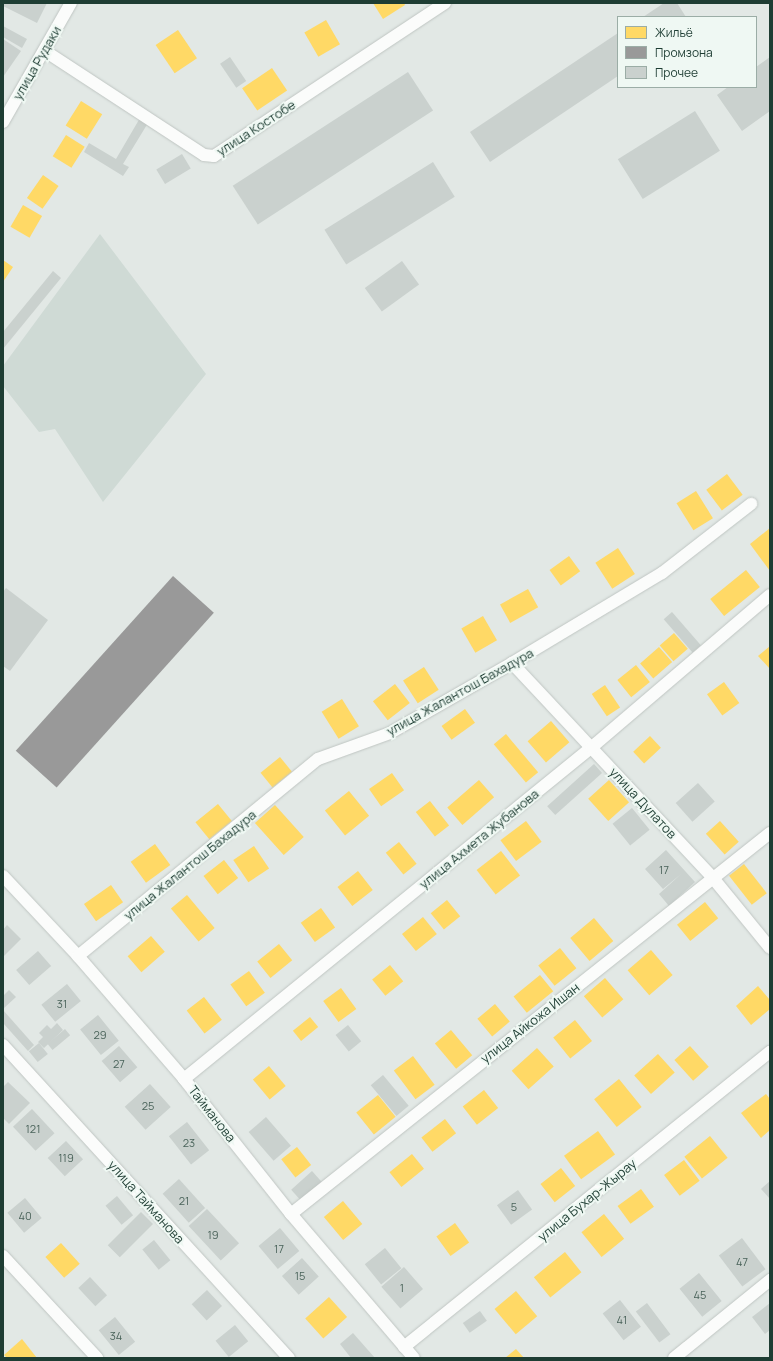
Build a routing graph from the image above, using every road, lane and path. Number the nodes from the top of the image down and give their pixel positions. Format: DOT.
graph roads {
  1 [pos="71,3"];
  2 [pos="445,3"];
  3 [pos="45,52"];
  4 [pos="3,122"];
  5 [pos="751,504"];
  6 [pos="770,595"];
  7 [pos="512,663"];
  8 [pos="592,747"];
  9 [pos="770,833"];
  10 [pos="3,876"];
  11 [pos="713,878"];
  12 [pos="770,948"];
  13 [pos="78,956"];
  14 [pos="3,1045"];
  15 [pos="770,1052"];
  16 [pos="184,1080"];
  17 [pos="291,1214"];
  18 [pos="5,1264"];
  19 [pos="770,1280"];
  20 [pos="404,1347"];
  21 [pos="97,1358"];
  22 [pos="289,1358"];
  23 [pos="414,1358"];
  24 [pos="674,1358"];
  1 -- 3 [label="street, улица Рудаки"];
  2 -- 3 [label="street, улица Костобе"];
  3 -- 4 [label="street, улица Рудаки"];
  5 -- 7 [label="street, улица Жалантош Бахадура"];
  6 -- 8 [label="street, улица Ахмета Жубанова"];
  7 -- 8 [label="street, улица Дулатов"];
  7 -- 13 [label="street, улица Жалантош Бахадура"];
  8 -- 11 [label="street, улица Дулатов"];
  8 -- 16 [label="street, улица Ахмета Жубанова"];
  9 -- 11 [label="street, улица Айкожа Ишан"];
  10 -- 13 [label="street, Тайманова"];
  11 -- 12 [label="street, улица Дулатов"];
  11 -- 17 [label="street, улица Айкожа Ишан"];
  13 -- 16 [label="street, Тайманова"];
  14 -- 22 [label="street, улица Тайманова"];
  15 -- 20 [label="street, улица Бухар-Жырау"];
  16 -- 17 [label="street, Тайманова"];
  17 -- 20 [label="street, Тайманова"];
  18 -- 21 [label="street"];
  19 -- 24 [label="street"];
  20 -- 23 [label="street, Тайманова"];
}
